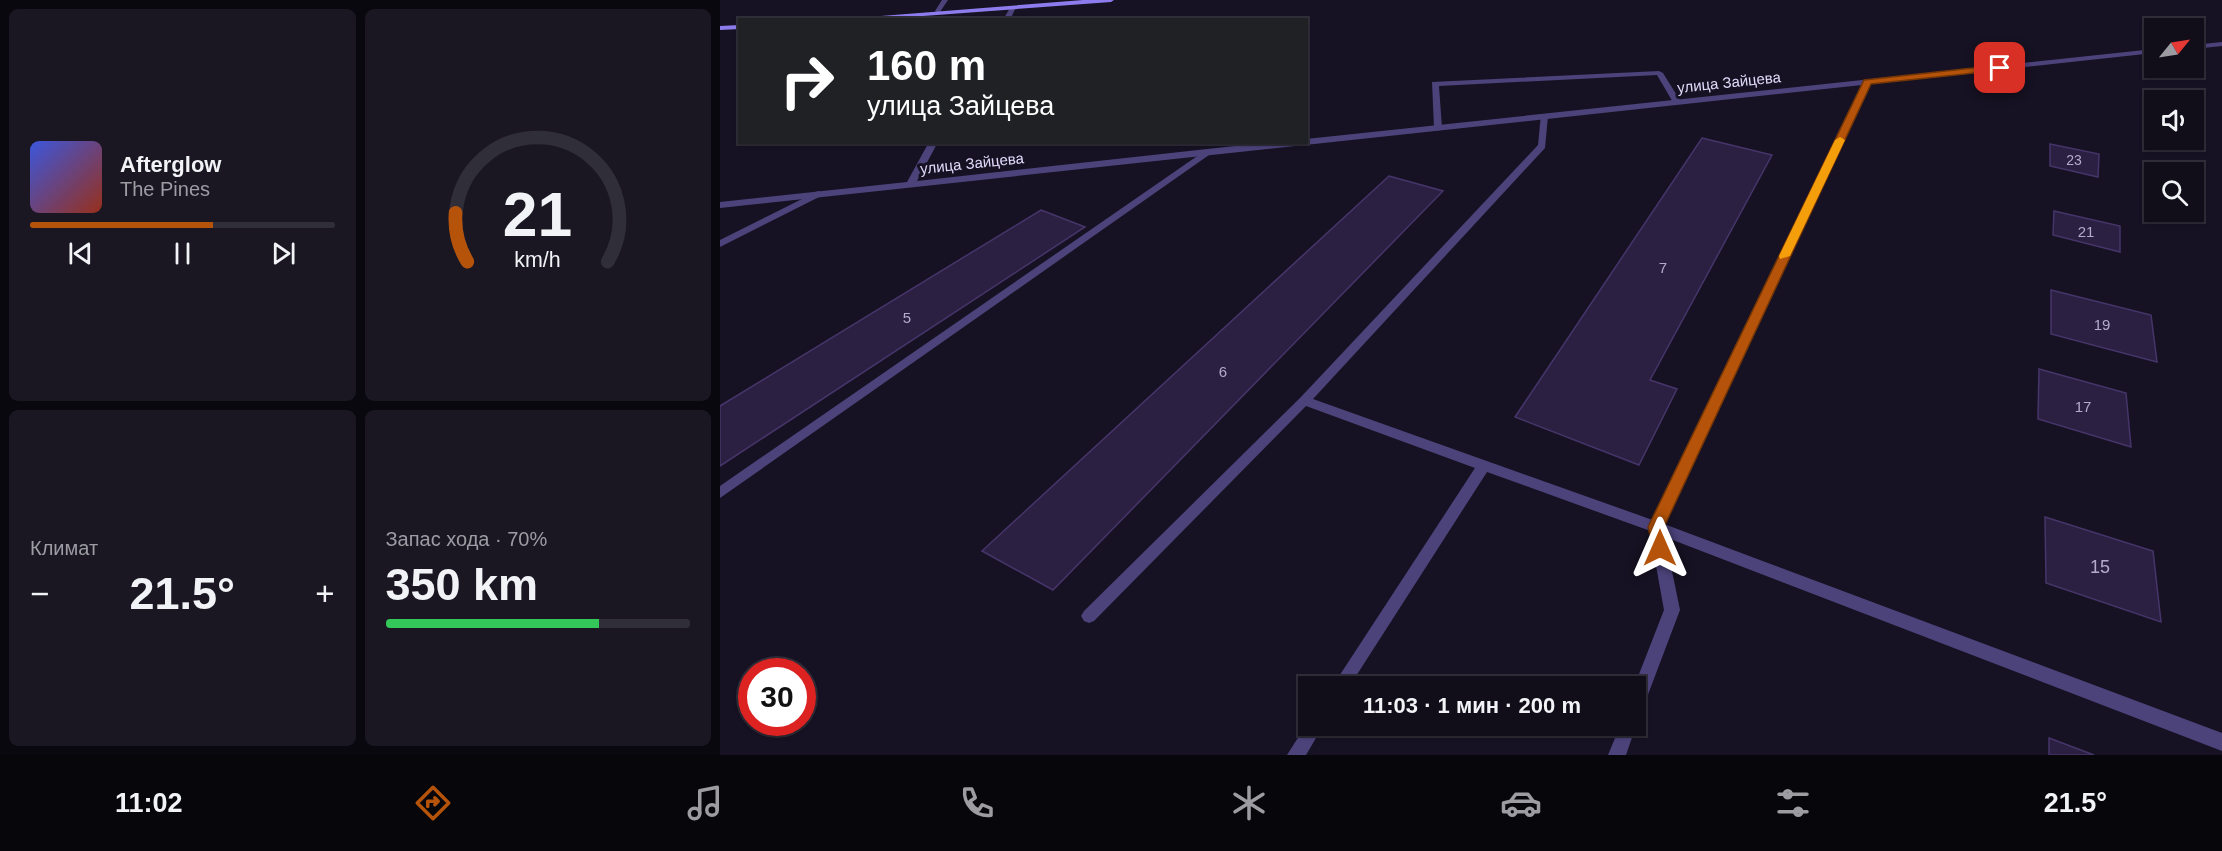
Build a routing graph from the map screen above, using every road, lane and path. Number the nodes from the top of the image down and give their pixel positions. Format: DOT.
graph roads {
  1 [pos="945,0"];
  2 [pos="1112,0"];
  3 [pos="1013,7"];
  4 [pos="938,11"];
  5 [pos="856,18"];
  6 [pos="1006,18"];
  7 [pos="738,27"];
  8 [pos="720,28"];
  9 [pos="2222,44"];
  10 [pos="2204,46"];
  11 [pos="2144,52"];
  12 [pos="1867,82"];
  13 [pos="1677,102"];
  14 [pos="1545,116"];
  15 [pos="1438,128"];
  16 [pos="1308,142"];
  17 [pos="933,144"];
  18 [pos="1283,144"];
  19 [pos="1206,153"];
  20 [pos="910,185"];
  21 [pos="818,194"];
  22 [pos="720,205"];
  23 [pos="720,244"];
  24 [pos="1304,401"];
  25 [pos="1484,465"];
  26 [pos="720,493"];
  27 [pos="1656,527"];
  28 [pos="1089,616"];
  29 [pos="1347,676"];
  30 [pos="1646,678"];
  31 [pos="1308,736"];
  32 [pos="1624,736"];
  33 [pos="2222,742"];
  34 [pos="1296,755"];
  35 [pos="1617,755"];
  1 -- 4 [label="street"];
  2 -- 3 [label="street"];
  3 -- 4 [label="street"];
  3 -- 6 [label="street"];
  4 -- 5 [label="street"];
  7 -- 8 [label="street"];
  9 -- 10 [label="street"];
  11 -- 12 [label="street, улица Зайцева"];
  12 -- 13 [label="street, улица Зайцева"];
  12 -- 27 [label="street"];
  13 -- 14 [label="street, улица Зайцева"];
  13 -- 15 [label="street"];
  14 -- 15 [label="street, улица Зайцева"];
  14 -- 24 [label="street"];
  15 -- 16 [label="street, улица Зайцева"];
  17 -- 20 [label="street"];
  18 -- 19 [label="street, улица Зайцева"];
  19 -- 20 [label="street, улица Зайцева"];
  19 -- 26 [label="street"];
  20 -- 21 [label="street, улица Зайцева"];
  21 -- 22 [label="street, улица Зайцева"];
  21 -- 23 [label="street"];
  24 -- 25 [label="street"];
  24 -- 28 [label="street"];
  25 -- 27 [label="street"];
  25 -- 29 [label="street"];
  27 -- 30 [label="street"];
  27 -- 33 [label="street"];
  31 -- 34 [label="street"];
  32 -- 35 [label="street"];
}
